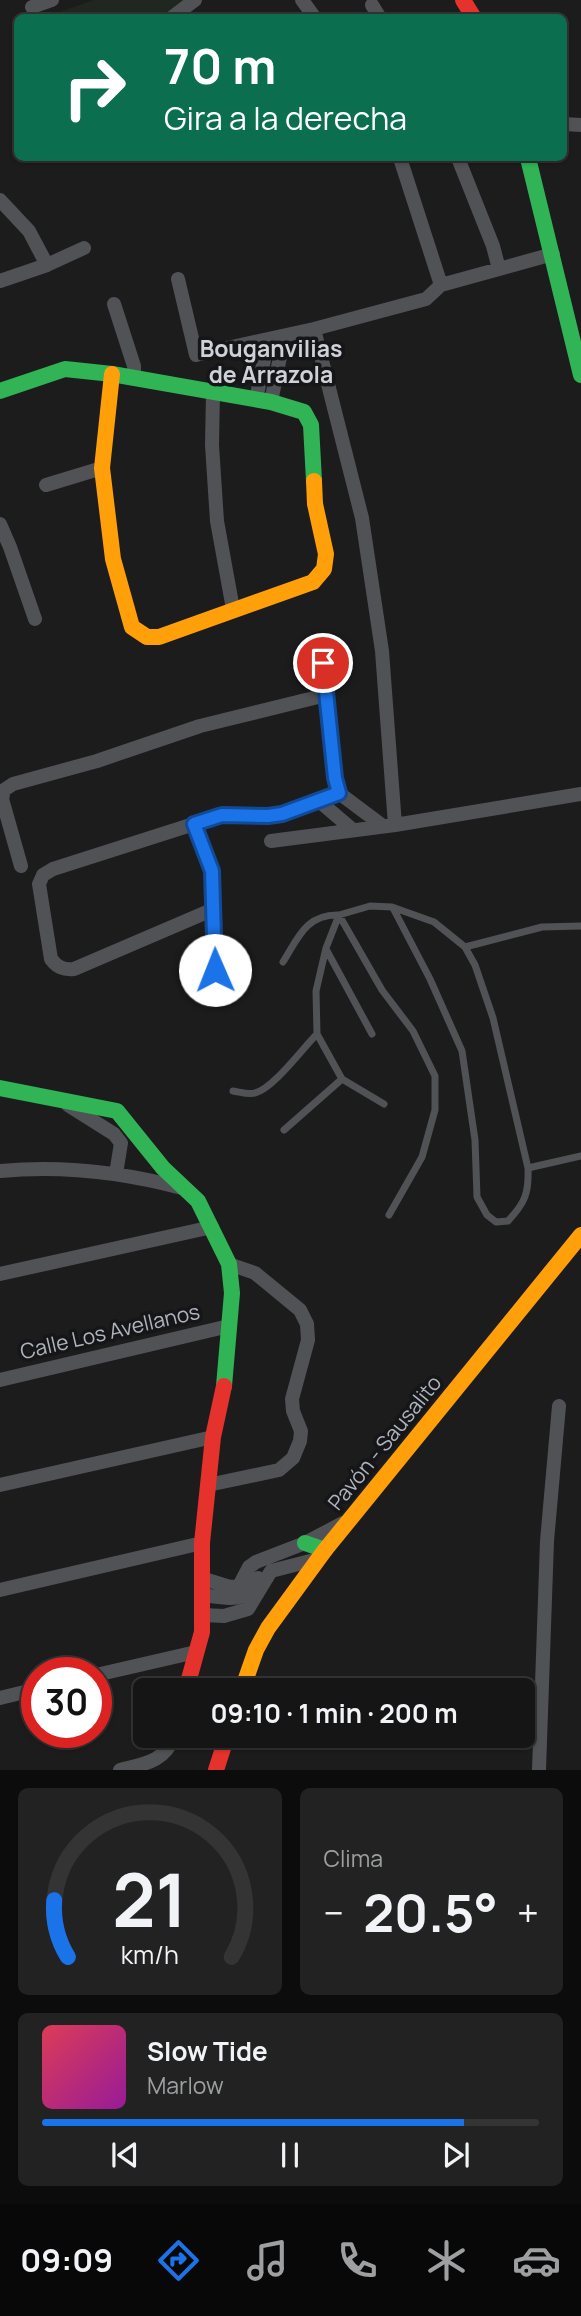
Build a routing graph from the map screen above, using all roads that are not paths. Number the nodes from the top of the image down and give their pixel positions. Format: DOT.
graph roads {
  1 [pos="52,0"];
  2 [pos="195,0"];
  3 [pos="32,8"];
  4 [pos="176,14"];
  5 [pos="401,161"];
  6 [pos="459,161"];
  7 [pos="529,161"];
  8 [pos="0,200"];
  9 [pos="84,248"];
  10 [pos="553,254"];
  11 [pos="47,265"];
  12 [pos="499,269"];
  13 [pos="178,279"];
  14 [pos="0,281"];
  15 [pos="441,285"];
  16 [pos="114,304"];
  17 [pos="314,329"];
  18 [pos="284,337"];
  19 [pos="268,340"];
  20 [pos="112,374"];
  21 [pos="581,375"];
  22 [pos="134,378"];
  23 [pos="0,391"];
  24 [pos="213,392"];
  25 [pos="264,401"];
  26 [pos="102,468"];
  27 [pos="46,485"];
  28 [pos="0,524"];
  29 [pos="5,549"];
  30 [pos="233,609"];
  31 [pos="35,619"];
  32 [pos="323,663"];
  33 [pos="326,695"];
  34 [pos="339,793"];
  35 [pos="581,794"];
  36 [pos="319,801"];
  37 [pos="194,824"];
  38 [pos="389,825"];
  39 [pos="354,830"];
  40 [pos="271,841"];
  41 [pos="21,866"];
  42 [pos="393,907"];
  43 [pos="214,909"];
  44 [pos="339,915"];
  45 [pos="581,926"];
  46 [pos="465,947"];
  47 [pos="326,948"];
  48 [pos="283,962"];
  49 [pos="215,970"];
  50 [pos="317,1034"];
  51 [pos="372,1034"];
  52 [pos="342,1079"];
  53 [pos="0,1088"];
  54 [pos="233,1091"];
  55 [pos="58,1098"];
  56 [pos="384,1104"];
  57 [pos="284,1130"];
  58 [pos="581,1156"];
  59 [pos="528,1168"];
  60 [pos="0,1171"];
  61 [pos="117,1174"];
  62 [pos="184,1189"];
  63 [pos="389,1215"];
  64 [pos="212,1227"];
  65 [pos="581,1234"];
  66 [pos="229,1264"];
  67 [pos="0,1274"];
  68 [pos="229,1326"];
  69 [pos="0,1380"];
  70 [pos="559,1406"];
  71 [pos="213,1437"];
  72 [pos="0,1485"];
  73 [pos="208,1485"];
  74 [pos="350,1519"];
  75 [pos="202,1543"];
  76 [pos="305,1543"];
  77 [pos="321,1555"];
  78 [pos="271,1556"];
  79 [pos="290,1565"];
  80 [pos="201,1578"];
  81 [pos="305,1578"];
  82 [pos="0,1590"];
  83 [pos="202,1595"];
  84 [pos="203,1615"];
  85 [pos="197,1652"];
  86 [pos="112,1671"];
  87 [pos="189,1678"];
  88 [pos="246,1678"];
  89 [pos="21,1693"];
  90 [pos="0,1698"];
  91 [pos="168,1748"];
  92 [pos="223,1748"];
  93 [pos="120,1770"];
  94 [pos="216,1770"];
  95 [pos="539,1770"];
  1 -- 3 [label="street"];
  2 -- 4 [label="street"];
  5 -- 15 [label="street"];
  6 -- 12 [label="street"];
  7 -- 10 [label="street"];
  8 -- 11 [label="street"];
  9 -- 11 [label="street"];
  10 -- 12 [label="street"];
  10 -- 21 [label="street"];
  11 -- 14 [label="street"];
  12 -- 15 [label="street"];
  13 -- 19 [label="street"];
  15 -- 17 [label="street"];
  16 -- 22 [label="street"];
  17 -- 18 [label="street"];
  17 -- 38 [label="street"];
  18 -- 19 [label="street"];
  18 -- 25 [label="street"];
  19 -- 25 [label="street"];
  20 -- 22 [label="street"];
  20 -- 23 [label="street"];
  20 -- 26 [label="street"];
  22 -- 24 [label="street"];
  24 -- 25 [label="street"];
  24 -- 30 [label="street"];
  25 -- 30 [label="street"];
  26 -- 27 [label="street"];
  26 -- 30 [label="street"];
  28 -- 29 [label="street"];
  29 -- 31 [label="street"];
  32 -- 33 [label="street"];
  33 -- 34 [label="street"];
  33 -- 41 [label="street"];
  34 -- 36 [label="street"];
  34 -- 38 [label="street"];
  35 -- 38 [label="street"];
  36 -- 37 [label="street"];
  36 -- 39 [label="street"];
  37 -- 43 [label="street"];
  37 -- 43 [label="street"];
  38 -- 39 [label="street"];
  39 -- 40 [label="street"];
  42 -- 44 [label="lane"];
  42 -- 46 [label="lane"];
  42 -- 59 [label="lane"];
  43 -- 49 [label="street"];
  44 -- 47 [label="lane"];
  44 -- 48 [label="lane"];
  44 -- 63 [label="lane"];
  45 -- 46 [label="lane"];
  46 -- 59 [label="lane"];
  47 -- 50 [label="lane"];
  47 -- 51 [label="lane"];
  50 -- 52 [label="lane"];
  50 -- 54 [label="lane"];
  52 -- 56 [label="lane"];
  52 -- 57 [label="lane"];
  53 -- 55 [label="street"];
  55 -- 61 [label="street"];
  55 -- 62 [label="street"];
  58 -- 59 [label="lane"];
  60 -- 61 [label="street"];
  61 -- 62 [label="street"];
  62 -- 64 [label="street"];
  64 -- 66 [label="street"];
  64 -- 67 [label="street"];
  65 -- 74 [label="street, Pavón - Sausalito"];
  66 -- 68 [label="street"];
  66 -- 73 [label="street"];
  68 -- 69 [label="street, Calle Los Avellanos"];
  68 -- 71 [label="street"];
  70 -- 95 [label="street"];
  71 -- 72 [label="street"];
  71 -- 73 [label="street"];
  73 -- 75 [label="street"];
  74 -- 76 [label="street"];
  74 -- 77 [label="street, Pavón - Sausalito"];
  75 -- 80 [label="street"];
  75 -- 82 [label="street"];
  76 -- 77 [label="street"];
  76 -- 78 [label="street"];
  77 -- 79 [label="street"];
  77 -- 81 [label="street, Pavón - Sausalito"];
  78 -- 80 [label="street"];
  78 -- 83 [label="street"];
  79 -- 81 [label="street"];
  79 -- 84 [label="street"];
  80 -- 83 [label="street"];
  81 -- 88 [label="street, Pavón - Sausalito"];
  83 -- 84 [label="street"];
  84 -- 85 [label="street"];
  85 -- 86 [label="street"];
  85 -- 87 [label="street"];
  89 -- 90 [label="street"];
  91 -- 93 [label="street"];
  92 -- 94 [label="street"];
}
